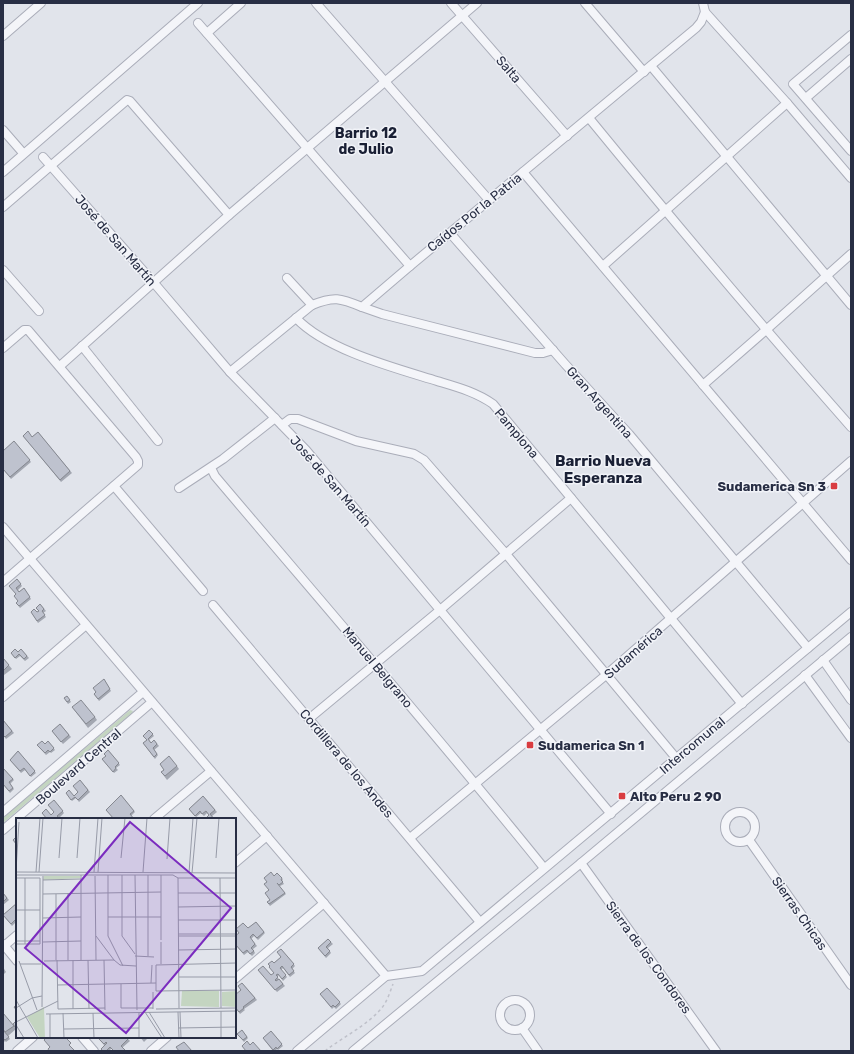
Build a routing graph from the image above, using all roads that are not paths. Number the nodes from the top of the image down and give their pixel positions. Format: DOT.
graph roads {
  1 [pos="41,3"];
  2 [pos="198,3"];
  3 [pos="241,3"];
  4 [pos="316,3"];
  5 [pos="451,3"];
  6 [pos="477,3"];
  7 [pos="585,3"];
  8 [pos="703,3"];
  9 [pos="705,12"];
  10 [pos="462,16"];
  11 [pos="198,24"];
  12 [pos="207,33"];
  13 [pos="851,35"];
  14 [pos="3,36"];
  15 [pos="851,58"];
  16 [pos="651,66"];
  17 [pos="644,72"];
  18 [pos="385,82"];
  19 [pos="806,98"];
  20 [pos="787,103"];
  21 [pos="589,118"];
  22 [pos="3,130"];
  23 [pos="567,136"];
  24 [pos="307,148"];
  25 [pos="851,151"];
  26 [pos="23,153"];
  27 [pos="726,156"];
  28 [pos="43,157"];
  29 [pos="51,166"];
  30 [pos="3,172"];
  31 [pos="523,172"];
  32 [pos="851,178"];
  33 [pos="489,200"];
  34 [pos="3,207"];
  35 [pos="665,211"];
  36 [pos="229,215"];
  37 [pos="450,233"];
  38 [pos="851,254"];
  39 [pos="410,266"];
  40 [pos="603,266"];
  41 [pos="3,270"];
  42 [pos="826,276"];
  43 [pos="287,278"];
  44 [pos="154,283"];
  45 [pos="312,305"];
  46 [pos="851,305"];
  47 [pos="362,308"];
  48 [pos="39,311"];
  49 [pos="296,318"];
  50 [pos="766,330"];
  51 [pos="82,346"];
  52 [pos="3,348"];
  53 [pos="553,350"];
  54 [pos="60,366"];
  55 [pos="230,372"];
  56 [pos="702,385"];
  57 [pos="275,418"];
  58 [pos="282,425"];
  59 [pos="851,427"];
  60 [pos="158,441"];
  61 [pos="851,461"];
  62 [pos="210,468"];
  63 [pos="114,486"];
  64 [pos="179,488"];
  65 [pos="571,498"];
  66 [pos="803,504"];
  67 [pos="3,527"];
  68 [pos="506,554"];
  69 [pos="30,558"];
  70 [pos="851,560"];
  71 [pos="736,562"];
  72 [pos="3,582"];
  73 [pos="203,591"];
  74 [pos="214,605"];
  75 [pos="440,610"];
  76 [pos="851,612"];
  77 [pos="671,618"];
  78 [pos="86,625"];
  79 [pos="851,637"];
  80 [pos="808,648"];
  81 [pos="823,660"];
  82 [pos="375,664"];
  83 [pos="606,675"];
  84 [pos="805,675"];
  85 [pos="144,692"];
  86 [pos="3,697"];
  87 [pos="851,700"];
  88 [pos="152,702"];
  89 [pos="742,704"];
  90 [pos="310,718"];
  91 [pos="541,730"];
  92 [pos="851,738"];
  93 [pos="676,758"];
  94 [pos="211,771"];
  95 [pos="475,784"];
  96 [pos="3,812"];
  97 [pos="611,814"];
  98 [pos="17,818"];
  99 [pos="155,818"];
  100 [pos="16,819"];
  101 [pos="3,830"];
  102 [pos="267,836"];
  103 [pos="410,838"];
  104 [pos="749,840"];
  105 [pos="236,863"];
  106 [pos="581,863"];
  107 [pos="544,868"];
  108 [pos="324,903"];
  109 [pos="480,922"];
  110 [pos="16,936"];
  111 [pos="3,945"];
  112 [pos="16,960"];
  113 [pos="386,976"];
  114 [pos="236,978"];
  115 [pos="851,985"];
  116 [pos="522,1028"];
  117 [pos="32,1038"];
  118 [pos="83,1038"];
  119 [pos="167,1038"];
  120 [pos="17,1051"];
  121 [pos="94,1051"];
  122 [pos="151,1051"];
  123 [pos="297,1051"];
  124 [pos="354,1051"];
  125 [pos="538,1051"];
  126 [pos="716,1051"];
  1 -- 14 [label="street"];
  2 -- 26 [label="street"];
  3 -- 12 [label="street"];
  4 -- 18 [label="street"];
  5 -- 10 [label="street, Salta"];
  6 -- 10 [label="street"];
  7 -- 17 [label="street"];
  8 -- 9 [label="street"];
  9 -- 16 [label="street, Caídos Por la Patria"];
  9 -- 20 [label="street"];
  10 -- 18 [label="street"];
  10 -- 23 [label="street, Salta"];
  11 -- 12 [label="street"];
  12 -- 24 [label="street"];
  13 -- 19 [label="street"];
  15 -- 19 [label="street"];
  16 -- 17 [label="street, Caídos Por la Patria"];
  16 -- 27 [label="street"];
  17 -- 21 [label="street, Caídos Por la Patria"];
  18 -- 24 [label="street"];
  18 -- 33 [label="street"];
  19 -- 25 [label="street"];
  20 -- 27 [label="street"];
  20 -- 32 [label="street"];
  21 -- 23 [label="street, Caídos Por la Patria"];
  21 -- 35 [label="street"];
  22 -- 26 [label="street"];
  23 -- 31 [label="street, Caídos Por la Patria"];
  24 -- 36 [label="street"];
  24 -- 39 [label="street"];
  26 -- 30 [label="street"];
  27 -- 35 [label="street"];
  27 -- 42 [label="street"];
  28 -- 29 [label="street, José de San Martín"];
  29 -- 34 [label="street"];
  29 -- 36 [label="street"];
  29 -- 44 [label="street, José de San Martín"];
  31 -- 33 [label="street, Caídos Por la Patria"];
  31 -- 40 [label="street"];
  33 -- 37 [label="street, Caídos Por la Patria"];
  35 -- 40 [label="street"];
  35 -- 50 [label="street"];
  36 -- 44 [label="street"];
  37 -- 39 [label="street, Caídos Por la Patria"];
  37 -- 53 [label="street, Gran Argentina"];
  38 -- 42 [label="street"];
  39 -- 47 [label="street, Caídos Por la Patria"];
  40 -- 56 [label="street"];
  41 -- 48 [label="street"];
  42 -- 46 [label="street"];
  42 -- 50 [label="street"];
  43 -- 45 [label="street"];
  44 -- 51 [label="street"];
  44 -- 55 [label="street, José de San Martín"];
  45 -- 47 [label="street"];
  45 -- 49 [label="street"];
  47 -- 53 [label="street"];
  49 -- 55 [label="street"];
  49 -- 65 [label="street, Pamplona"];
  50 -- 56 [label="street"];
  50 -- 59 [label="street"];
  51 -- 54 [label="street"];
  51 -- 60 [label="street"];
  52 -- 54 [label="street"];
  53 -- 71 [label="street, Gran Argentina"];
  54 -- 63 [label="street"];
  55 -- 57 [label="street, José de San Martín"];
  56 -- 66 [label="street"];
  57 -- 58 [label="street, José de San Martín"];
  57 -- 62 [label="street"];
  58 -- 68 [label="street"];
  58 -- 75 [label="street, José de San Martín"];
  61 -- 66 [label="street, Sudamérica"];
  62 -- 64 [label="street"];
  62 -- 82 [label="street, Manuel Belgrano"];
  63 -- 69 [label="street"];
  63 -- 73 [label="street"];
  65 -- 68 [label="street"];
  65 -- 77 [label="street, Pamplona"];
  66 -- 70 [label="street"];
  66 -- 71 [label="street, Sudamérica"];
  67 -- 69 [label="street"];
  68 -- 75 [label="street"];
  68 -- 83 [label="street"];
  69 -- 72 [label="street"];
  69 -- 78 [label="street"];
  71 -- 77 [label="street, Sudamérica"];
  71 -- 80 [label="street, Gran Argentina"];
  74 -- 90 [label="street, Cordillera de los Andes"];
  75 -- 82 [label="street"];
  75 -- 91 [label="street, José de San Martín"];
  76 -- 80 [label="street, Intercomunal"];
  77 -- 83 [label="street, Sudamérica"];
  77 -- 89 [label="street, Pamplona"];
  78 -- 85 [label="street"];
  78 -- 86 [label="street"];
  79 -- 81 [label="street"];
  80 -- 89 [label="street, Intercomunal"];
  81 -- 84 [label="street"];
  81 -- 87 [label="street"];
  82 -- 90 [label="street"];
  82 -- 95 [label="street, Manuel Belgrano"];
  83 -- 91 [label="street, Sudamérica"];
  83 -- 93 [label="street"];
  84 -- 92 [label="street"];
  84 -- 106 [label="street"];
  85 -- 88 [label="street"];
  85 -- 96 [label="street, Boulevard Central"];
  88 -- 94 [label="street"];
  88 -- 98 [label="street, Boulevard Central"];
  89 -- 93 [label="street, Intercomunal"];
  90 -- 103 [label="street, Cordillera de los Andes"];
  91 -- 95 [label="street, Sudamérica"];
  91 -- 97 [label="street, José de San Martín"];
  93 -- 97 [label="street, Intercomunal"];
  94 -- 99 [label="street"];
  94 -- 102 [label="street"];
  95 -- 103 [label="street, Sudamérica"];
  95 -- 107 [label="street, Manuel Belgrano"];
  97 -- 107 [label="street, Intercomunal"];
  100 -- 101 [label="street, Boulevard Central"];
  102 -- 105 [label="street"];
  102 -- 108 [label="street"];
  103 -- 109 [label="street, Cordillera de los Andes"];
  104 -- 115 [label="street, Sierras Chicas"];
  106 -- 124 [label="street"];
  106 -- 126 [label="street, Sierra de los Condores"];
  107 -- 109 [label="street, Intercomunal"];
  108 -- 113 [label="street"];
  108 -- 114 [label="street"];
  109 -- 113 [label="street, Intercomunal"];
  110 -- 111 [label="street"];
  111 -- 112 [label="street"];
  113 -- 123 [label="street"];
  116 -- 125 [label="street"];
  117 -- 120 [label="street"];
  118 -- 121 [label="street"];
  119 -- 122 [label="street"];
}
